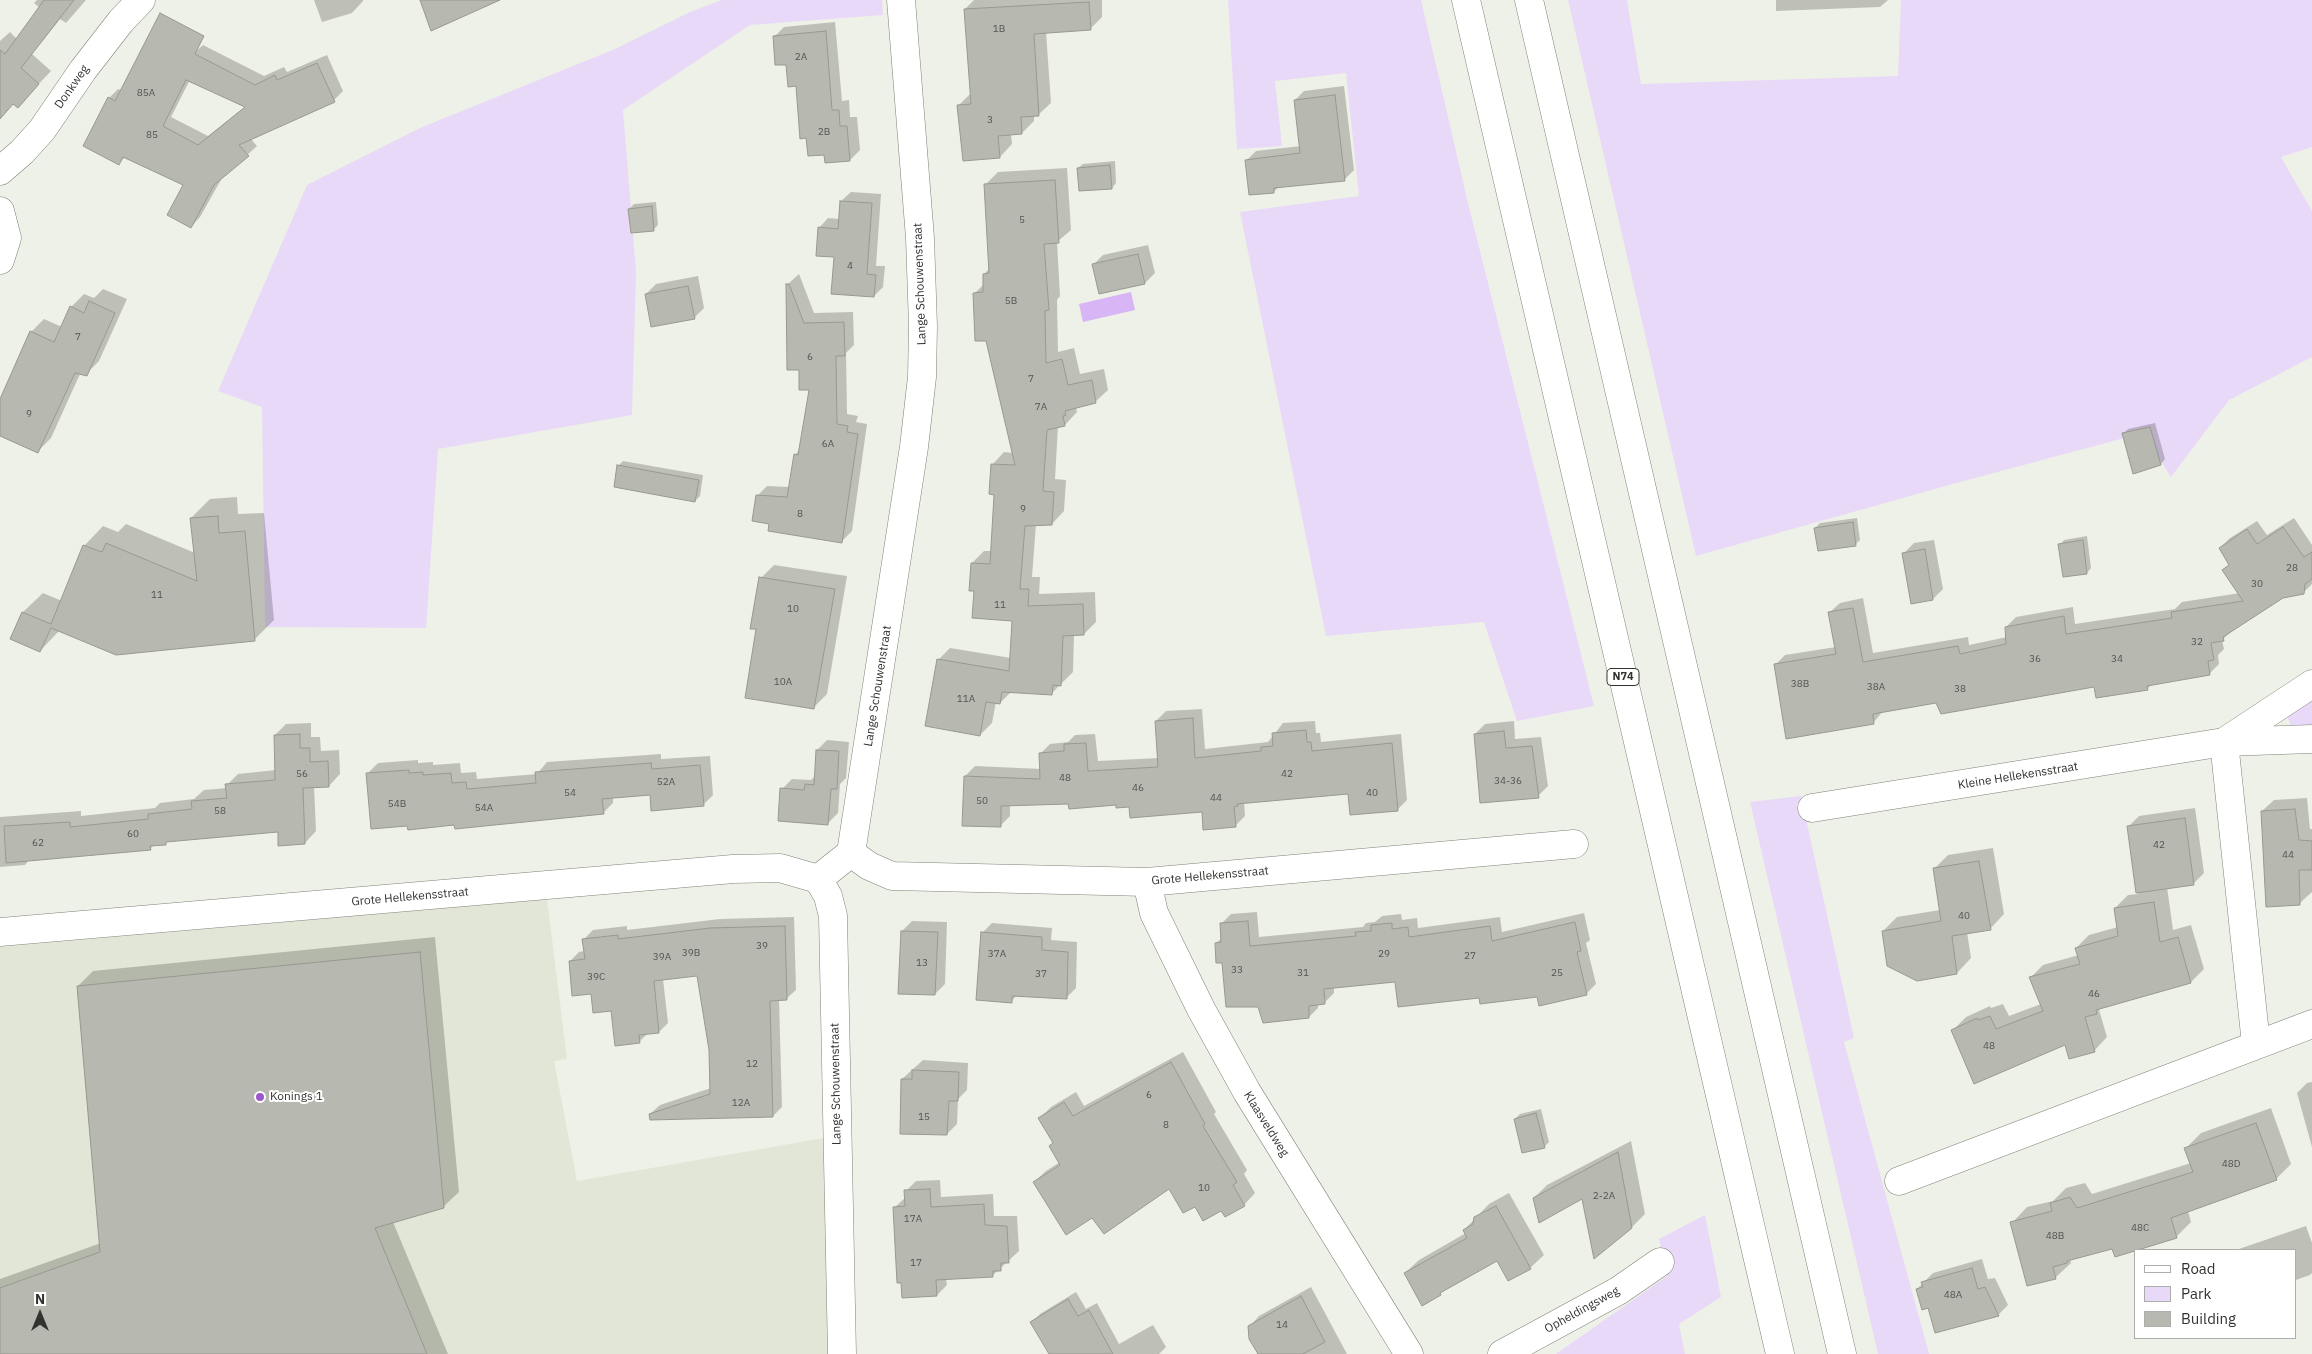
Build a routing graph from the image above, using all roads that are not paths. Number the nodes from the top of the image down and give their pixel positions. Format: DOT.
graph roads {
  1 [pos="141,0"];
  2 [pos="902,0"];
  3 [pos="1466,0"];
  4 [pos="1529,0"];
  5 [pos="0,171"];
  6 [pos="0,211"];
  7 [pos="0,260"];
  8 [pos="2312,684"];
  9 [pos="2312,739"];
  10 [pos="2224,742"];
  11 [pos="1812,808"];
  12 [pos="1574,844"];
  13 [pos="851,853"];
  14 [pos="818,879"];
  15 [pos="1147,882"];
  16 [pos="0,932"];
  17 [pos="2312,1024"];
  18 [pos="2256,1044"];
  19 [pos="1899,1181"];
  20 [pos="1660,1262"];
  21 [pos="842,1354"];
  22 [pos="1409,1354"];
  23 [pos="1502,1354"];
  24 [pos="1780,1354"];
  25 [pos="1842,1354"];
  1 -- 5 [label="main road, Donkweg"];
  2 -- 13 [label="main road, Lange Schouwenstraat"];
  3 -- 24 [label="main road, N74"];
  4 -- 25 [label="main road"];
  6 -- 7 [label="main road"];
  8 -- 10 [label="main road, Kleine Hellekensstraat"];
  9 -- 10 [label="main road, Kleine Hellekensstraat"];
  10 -- 11 [label="main road, Kleine Hellekensstraat"];
  10 -- 18 [label="main road"];
  12 -- 15 [label="main road, Grote Hellekensstraat"];
  13 -- 14 [label="main road"];
  13 -- 15 [label="main road, Grote Hellekensstraat"];
  14 -- 16 [label="main road, Grote Hellekensstraat"];
  14 -- 21 [label="main road, Lange Schouwenstraat"];
  15 -- 22 [label="main road, Klaasveldweg"];
  17 -- 18 [label="main road"];
  18 -- 19 [label="main road"];
  20 -- 23 [label="main road, Opheldingsweg"];
}
